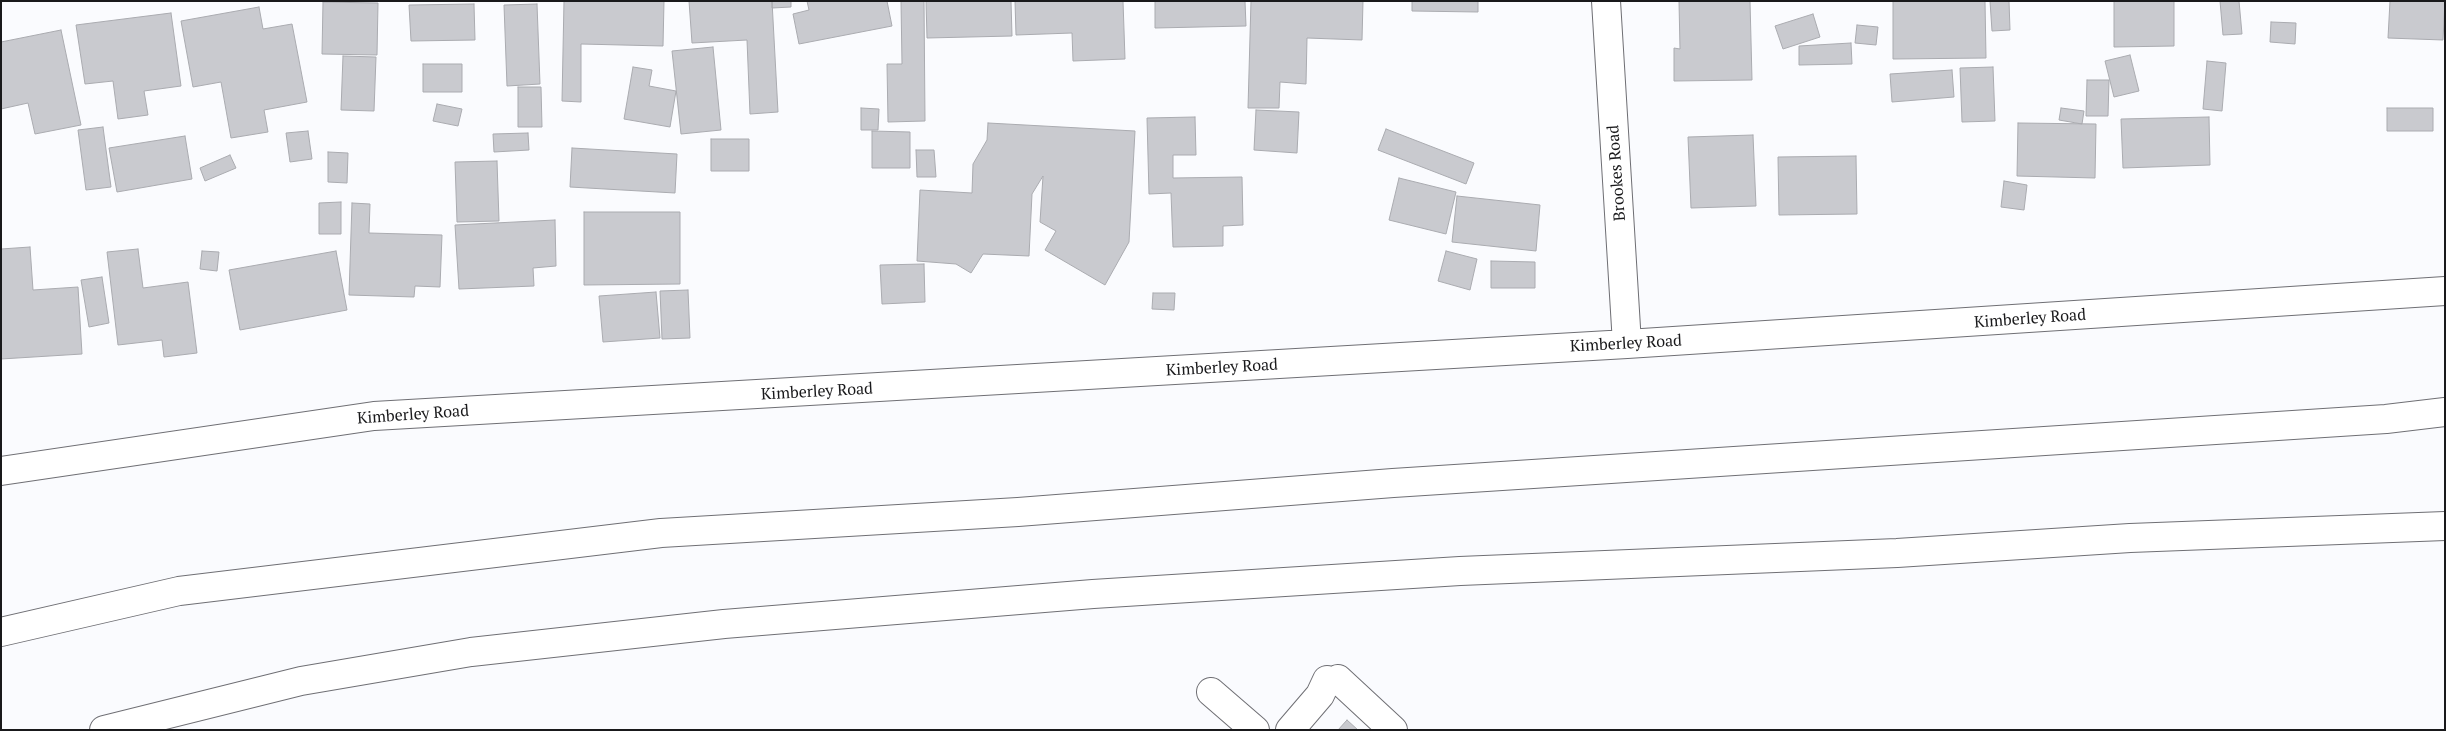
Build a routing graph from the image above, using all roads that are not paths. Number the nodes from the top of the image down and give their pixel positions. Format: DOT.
graph roads {
  1 [pos="1606,1"];
  2 [pos="2445,291"];
  3 [pos="1627,344"];
  4 [pos="2445,412"];
  5 [pos="1,471"];
  6 [pos="2445,526"];
  7 [pos="1,632"];
  8 [pos="1211,692"];
  9 [pos="104,730"];
  10 [pos="1255,730"];
  11 [pos="1290,730"];
  12 [pos="1393,730"];
  1 -- 3 [label="main road, Brookes Road"];
  2 -- 3 [label="main road, Kimberley Road"];
  3 -- 5 [label="main road, Kimberley Road"];
  4 -- 7 [label="main road"];
  6 -- 9 [label="main road"];
  8 -- 10 [label="main road"];
  11 -- 12 [label="main road"];
}
